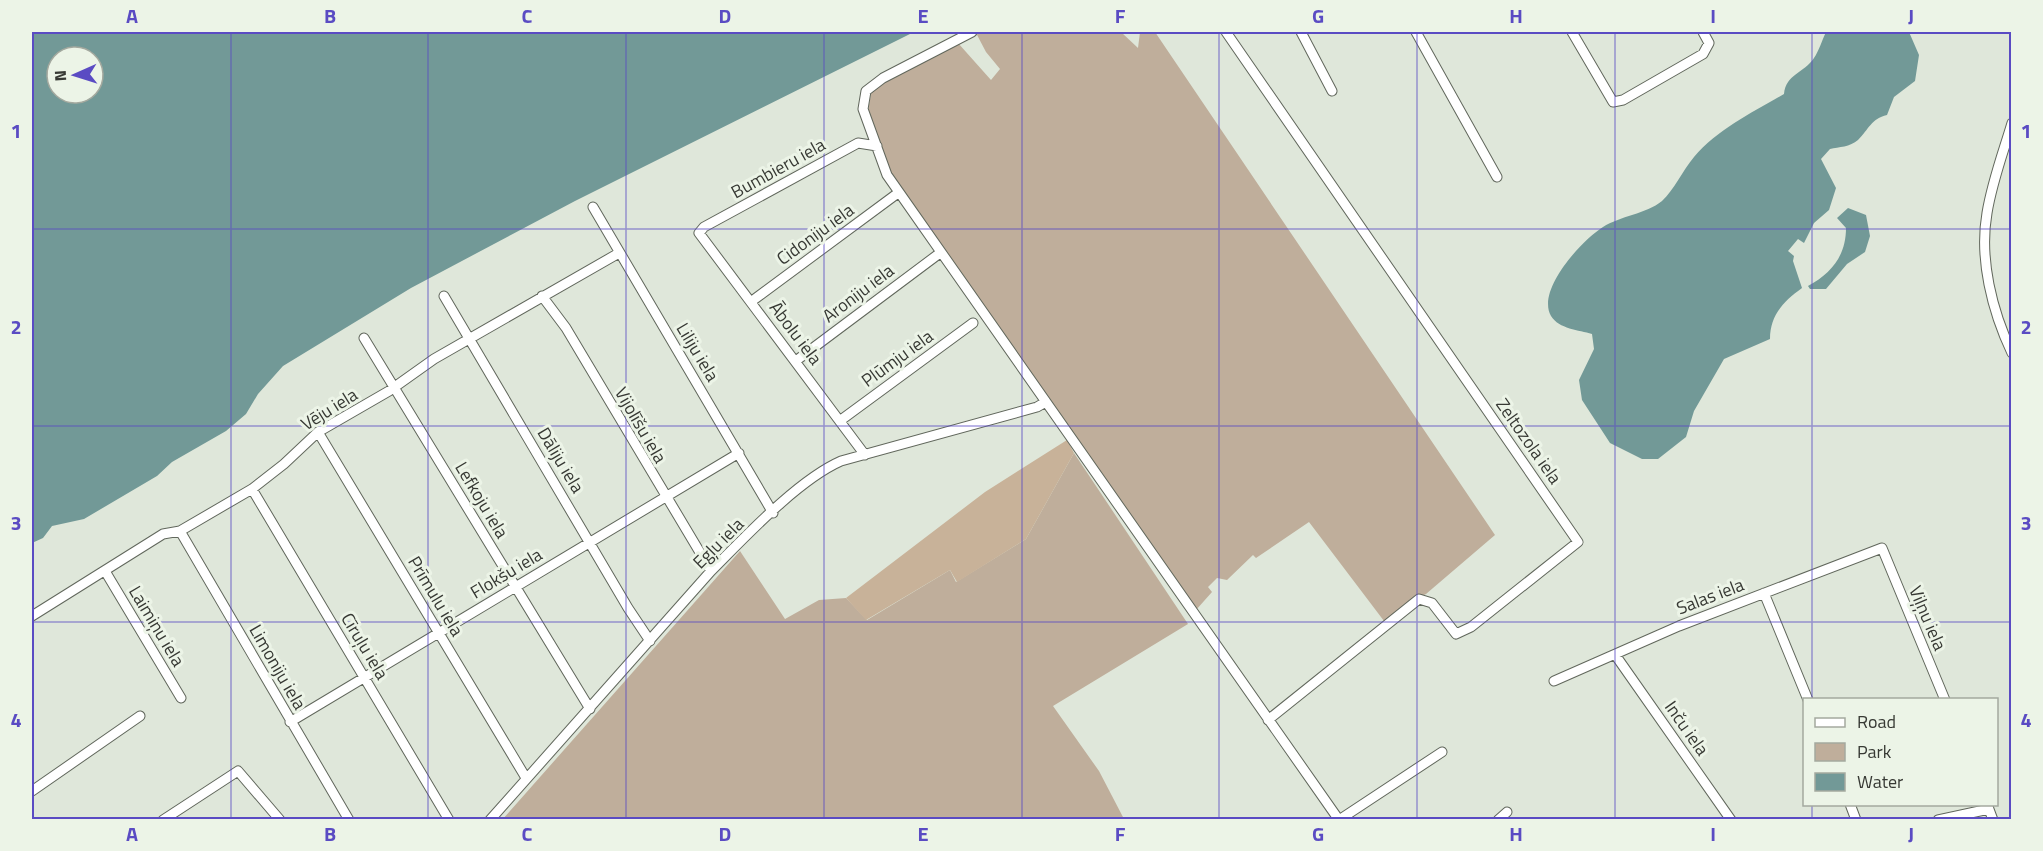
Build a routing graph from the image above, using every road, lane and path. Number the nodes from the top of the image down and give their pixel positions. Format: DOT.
graph roads {
  1 [pos="972,32"];
  2 [pos="1226,32"];
  3 [pos="1301,32"];
  4 [pos="1416,32"];
  5 [pos="1572,32"];
  6 [pos="1703,32"];
  7 [pos="1332,91"];
  8 [pos="2012,123"];
  9 [pos="877,146"];
  10 [pos="1497,177"];
  11 [pos="898,193"];
  12 [pos="594,207"];
  13 [pos="699,233"];
  14 [pos="619,253"];
  15 [pos="939,253"];
  16 [pos="444,296"];
  17 [pos="542,296"];
  18 [pos="752,301"];
  19 [pos="973,323"];
  20 [pos="364,338"];
  21 [pos="469,338"];
  22 [pos="2012,353"];
  23 [pos="796,360"];
  24 [pos="394,388"];
  25 [pos="1044,403"];
  26 [pos="841,420"];
  27 [pos="318,432"];
  28 [pos="739,453"];
  29 [pos="865,454"];
  30 [pos="252,489"];
  31 [pos="665,498"];
  32 [pos="773,513"];
  33 [pos="180,531"];
  34 [pos="591,542"];
  35 [pos="1882,548"];
  36 [pos="105,571"];
  37 [pos="711,571"];
  38 [pos="515,587"];
  39 [pos="1764,593"];
  40 [pos="32,616"];
  41 [pos="439,632"];
  42 [pos="650,641"];
  43 [pos="1616,656"];
  44 [pos="364,676"];
  45 [pos="1554,681"];
  46 [pos="181,698"];
  47 [pos="1808,698"];
  48 [pos="1945,698"];
  49 [pos="590,710"];
  50 [pos="140,716"];
  51 [pos="1268,720"];
  52 [pos="290,722"];
  53 [pos="1442,752"];
  54 [pos="526,778"];
  55 [pos="32,791"];
  56 [pos="1988,807"];
  57 [pos="1507,812"];
  58 [pos="163,819"];
  59 [pos="280,819"];
  60 [pos="349,819"];
  61 [pos="449,819"];
  62 [pos="490,819"];
  63 [pos="1339,819"];
  64 [pos="1498,819"];
  65 [pos="1731,819"];
  66 [pos="1938,819"];
  67 [pos="1993,819"];
  1 -- 9 [label="street"];
  2 -- 51 [label="street, Zeltozola iela"];
  3 -- 7 [label="street"];
  4 -- 10 [label="street"];
  5 -- 6 [label="street"];
  8 -- 22 [label="street"];
  9 -- 11 [label="street"];
  9 -- 13 [label="street, Bumbieru iela"];
  11 -- 15 [label="street"];
  11 -- 18 [label="street, Cidoniju iela"];
  12 -- 14 [label="street, Liliju iela"];
  13 -- 18 [label="street, Ābolu iela"];
  14 -- 17 [label="street, Vēju iela"];
  14 -- 28 [label="street, Liliju iela"];
  15 -- 23 [label="street, Aroniju iela"];
  15 -- 25 [label="street"];
  16 -- 21 [label="street, Dāliju iela"];
  17 -- 21 [label="street, Vēju iela"];
  17 -- 31 [label="street, Vijolīšu iela"];
  18 -- 23 [label="street, Ābolu iela"];
  19 -- 26 [label="street, Plūmju iela"];
  20 -- 24 [label="street, Lefkoju iela"];
  21 -- 24 [label="street, Vēju iela"];
  21 -- 34 [label="street, Dāliju iela"];
  23 -- 26 [label="street, Ābolu iela"];
  24 -- 27 [label="street, Vēju iela"];
  24 -- 38 [label="street, Lefkoju iela"];
  25 -- 29 [label="street, Egļu iela"];
  25 -- 51 [label="street"];
  26 -- 29 [label="street, Ābolu iela"];
  27 -- 30 [label="street, Vēju iela"];
  27 -- 41 [label="street, Prīmulu iela"];
  28 -- 31 [label="street, Flokšu iela"];
  28 -- 32 [label="street, Liliju iela"];
  29 -- 32 [label="street, Egļu iela"];
  30 -- 33 [label="street, Vēju iela"];
  30 -- 44 [label="street, Cīruļu iela"];
  31 -- 34 [label="street, Flokšu iela"];
  31 -- 37 [label="street, Vijolīšu iela"];
  32 -- 37 [label="street, Egļu iela"];
  33 -- 36 [label="street, Vēju iela"];
  33 -- 52 [label="street, Limoniju iela"];
  34 -- 38 [label="street, Flokšu iela"];
  34 -- 42 [label="street, Dāliju iela"];
  35 -- 39 [label="street, Salas iela"];
  35 -- 48 [label="street, Viļņu iela"];
  36 -- 40 [label="street, Vēju iela"];
  36 -- 46 [label="street, Laimiņu iela"];
  37 -- 42 [label="street, Egļu iela"];
  38 -- 41 [label="street, Flokšu iela"];
  38 -- 49 [label="street, Lefkoju iela"];
  39 -- 43 [label="street, Salas iela"];
  39 -- 47 [label="street"];
  41 -- 44 [label="street, Flokšu iela"];
  41 -- 54 [label="street, Prīmulu iela"];
  42 -- 49 [label="street, Egļu iela"];
  43 -- 45 [label="street, Salas iela"];
  43 -- 65 [label="street, Inču iela"];
  44 -- 52 [label="street, Flokšu iela"];
  44 -- 61 [label="street, Cīruļu iela"];
  49 -- 54 [label="street, Egļu iela"];
  50 -- 55 [label="street"];
  51 -- 63 [label="street"];
  52 -- 60 [label="street, Limoniju iela"];
  53 -- 63 [label="street"];
  54 -- 62 [label="street, Egļu iela"];
  56 -- 66 [label="street"];
  56 -- 67 [label="street"];
  57 -- 64 [label="street"];
  58 -- 59 [label="street"];
}
